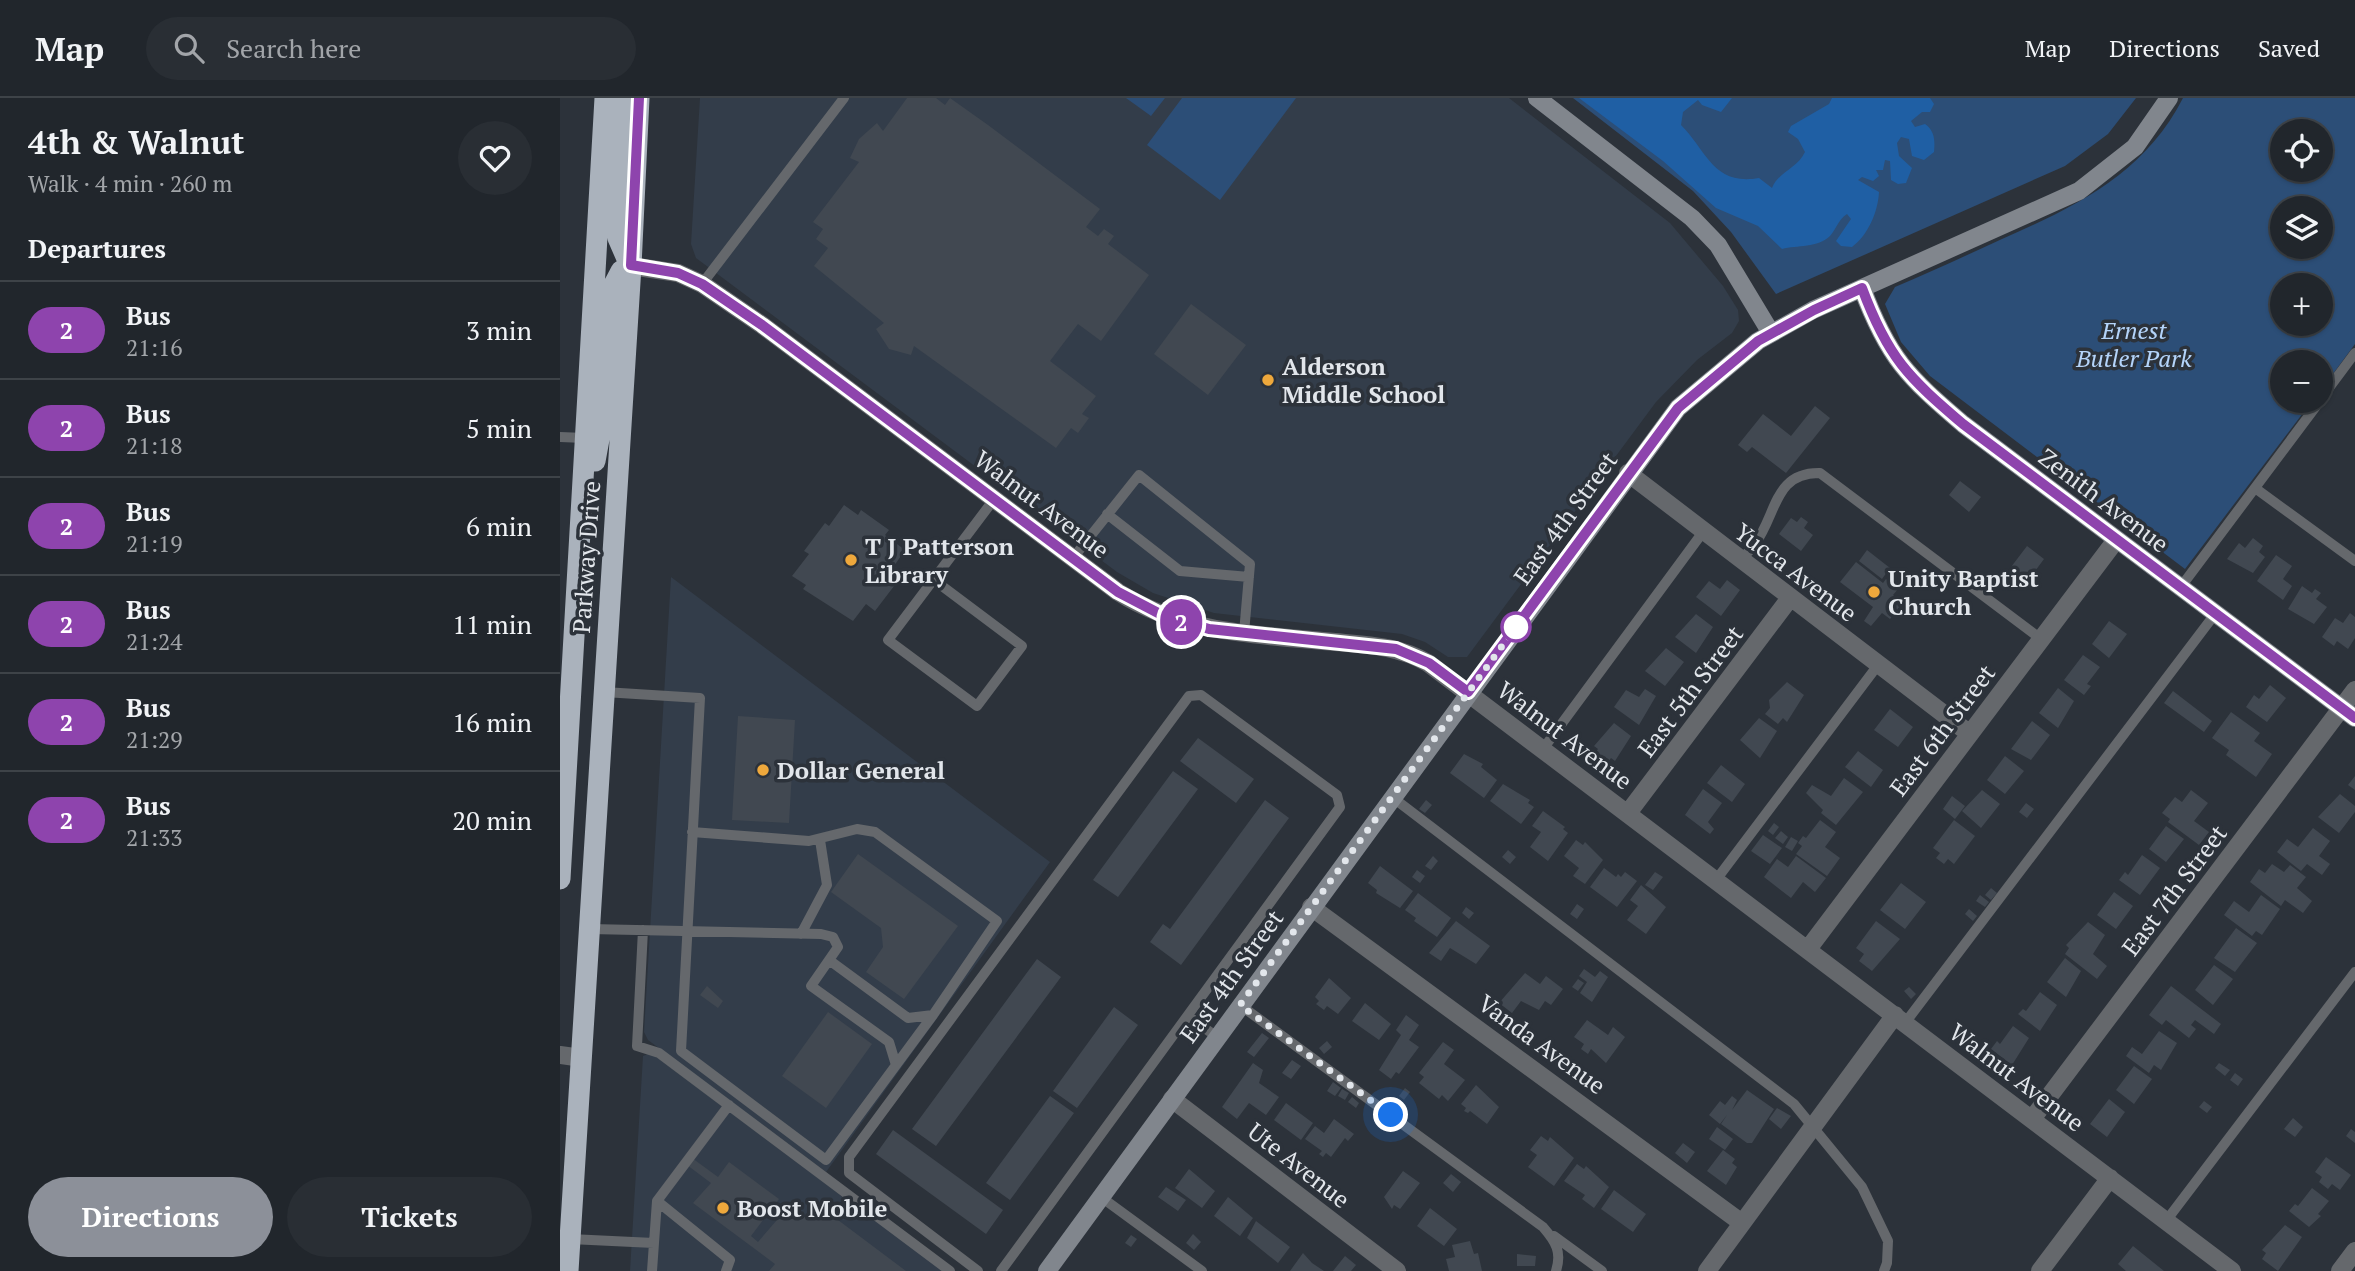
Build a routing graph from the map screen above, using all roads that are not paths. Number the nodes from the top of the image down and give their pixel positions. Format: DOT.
graph roads {
  1 [pos="605,98"];
  2 [pos="622,98"];
  3 [pos="639,98"];
  4 [pos="844,98"];
  5 [pos="1537,98"];
  6 [pos="2169,98"];
  7 [pos="631,265"];
  8 [pos="702,284"];
  9 [pos="1862,288"];
  10 [pos="1771,334"];
  11 [pos="2355,353"];
  12 [pos="2333,383"];
  13 [pos="2310,413"];
  14 [pos="560,437"];
  15 [pos="585,438"];
  16 [pos="1628,473"];
  17 [pos="2255,488"];
  18 [pos="582,494"];
  19 [pos="995,498"];
  20 [pos="1107,514"];
  21 [pos="1703,532"];
  22 [pos="2116,540"];
  23 [pos="1073,558"];
  24 [pos="1740,560"];
  25 [pos="2355,561"];
  26 [pos="1249,577"];
  27 [pos="934,580"];
  28 [pos="2180,588"];
  29 [pos="1790,598"];
  30 [pos="2215,614"];
  31 [pos="1244,633"];
  32 [pos="2041,639"];
  33 [pos="1878,665"];
  34 [pos="2355,690"];
  35 [pos="604,692"];
  36 [pos="1468,692"];
  37 [pos="2348,713"];
  38 [pos="1970,734"];
  39 [pos="564,738"];
  40 [pos="1544,749"];
  41 [pos="1392,797"];
  42 [pos="1628,813"];
  43 [pos="692,832"];
  44 [pos="820,840"];
  45 [pos="560,879"];
  46 [pos="1716,880"];
  47 [pos="1311,908"];
  48 [pos="590,929"];
  49 [pos="643,930"];
  50 [pos="685,931"];
  51 [pos="801,934"];
  52 [pos="1808,949"];
  53 [pos="829,960"];
  54 [pos="2355,972"];
  55 [pos="1240,1005"];
  56 [pos="933,1015"];
  57 [pos="1188,1016"];
  58 [pos="1900,1019"];
  59 [pos="1217,1037"];
  60 [pos="560,1055"];
  61 [pos="582,1058"];
  62 [pos="896,1065"];
  63 [pos="1172,1099"];
  64 [pos="729,1105"];
  65 [pos="2032,1119"];
  66 [pos="1814,1126"];
  67 [pos="2110,1178"];
  68 [pos="1101,1197"];
  69 [pos="657,1201"];
  70 [pos="2166,1221"];
  71 [pos="1742,1223"];
  72 [pos="1543,1227"];
  73 [pos="570,1239"];
  74 [pos="654,1243"];
  75 [pos="2355,1251"];
  76 [pos="568,1271"];
  77 [pos="652,1271"];
  78 [pos="726,1271"];
  79 [pos="950,1271"];
  80 [pos="978,1271"];
  81 [pos="1000,1271"];
  82 [pos="1047,1271"];
  83 [pos="1202,1271"];
  84 [pos="1397,1271"];
  85 [pos="1556,1271"];
  86 [pos="1602,1271"];
  87 [pos="1707,1271"];
  88 [pos="1884,1271"];
  89 [pos="2040,1271"];
  90 [pos="2232,1271"];
  91 [pos="2340,1271"];
  1 -- 15 [label="highway, Parkway Drive"];
  2 -- 7 [label="highway"];
  3 -- 7 [label="highway, Parkway Drive"];
  4 -- 8 [label="lane"];
  5 -- 10 [label="street"];
  6 -- 9 [label="street, East 4th Street"];
  7 -- 8 [label="street, Walnut Avenue"];
  7 -- 18 [label="highway"];
  7 -- 35 [label="highway, Parkway Drive"];
  8 -- 19 [label="street, Walnut Avenue"];
  9 -- 10 [label="street, East 4th Street"];
  9 -- 22 [label="street, Zenith Avenue"];
  10 -- 16 [label="street, East 4th Street"];
  11 -- 12 [label="lane"];
  13 -- 17 [label="lane"];
  14 -- 15 [label="lane"];
  15 -- 18 [label="highway, Parkway Drive"];
  16 -- 21 [label="street, Yucca Avenue"];
  16 -- 36 [label="street, East 4th Street"];
  17 -- 25 [label="lane"];
  17 -- 28 [label="lane"];
  18 -- 39 [label="highway, Parkway Drive"];
  19 -- 23 [label="street, Walnut Avenue"];
  19 -- 27 [label="lane"];
  20 -- 23 [label="lane"];
  20 -- 26 [label="lane"];
  20 -- 26 [label="lane"];
  21 -- 24 [label="street, Yucca Avenue"];
  21 -- 40 [label="lane"];
  22 -- 28 [label="street, Zenith Avenue"];
  22 -- 32 [label="street, East 6th Street"];
  23 -- 31 [label="street, Walnut Avenue"];
  24 -- 29 [label="street, Yucca Avenue"];
  24 -- 32 [label="lane"];
  26 -- 31 [label="lane"];
  27 -- 27 [label="lane"];
  28 -- 30 [label="street, Zenith Avenue"];
  29 -- 33 [label="street, Yucca Avenue"];
  29 -- 42 [label="street, East 5th Street"];
  30 -- 37 [label="street, Zenith Avenue"];
  30 -- 58 [label="lane"];
  31 -- 36 [label="street, Walnut Avenue"];
  32 -- 38 [label="street, East 6th Street"];
  33 -- 38 [label="street, Yucca Avenue"];
  33 -- 46 [label="lane"];
  34 -- 37 [label="street, East 7th Street"];
  35 -- 43 [label="lane"];
  35 -- 48 [label="highway, Parkway Drive"];
  36 -- 40 [label="street, Walnut Avenue"];
  36 -- 41 [label="street, East 4th Street"];
  37 -- 65 [label="street, East 7th Street"];
  38 -- 52 [label="street, East 6th Street"];
  39 -- 45 [label="highway, Parkway Drive"];
  40 -- 42 [label="street, Walnut Avenue"];
  41 -- 47 [label="street, East 4th Street"];
  41 -- 66 [label="lane"];
  42 -- 46 [label="street, Walnut Avenue"];
  43 -- 44 [label="lane"];
  43 -- 50 [label="lane"];
  44 -- 51 [label="lane"];
  44 -- 56 [label="lane"];
  46 -- 52 [label="street, Walnut Avenue"];
  47 -- 55 [label="street, East 4th Street"];
  47 -- 71 [label="street, Vanda Avenue"];
  48 -- 49 [label="lane"];
  48 -- 61 [label="highway, Parkway Drive"];
  49 -- 50 [label="lane"];
  49 -- 64 [label="lane"];
  50 -- 51 [label="lane"];
  50 -- 62 [label="lane"];
  51 -- 53 [label="lane"];
  52 -- 58 [label="street, Walnut Avenue"];
  53 -- 56 [label="lane"];
  53 -- 62 [label="lane"];
  54 -- 70 [label="lane"];
  55 -- 59 [label="street, East 4th Street"];
  55 -- 72 [label="lane"];
  56 -- 62 [label="lane"];
  57 -- 59 [label="lane"];
  57 -- 80 [label="lane"];
  57 -- 81 [label="lane"];
  58 -- 65 [label="street, Walnut Avenue"];
  58 -- 66 [label="street"];
  59 -- 63 [label="street, East 4th Street"];
  60 -- 61 [label="street"];
  61 -- 73 [label="highway, Parkway Drive"];
  63 -- 68 [label="street, East 4th Street"];
  63 -- 84 [label="street, Ute Avenue"];
  64 -- 69 [label="lane"];
  64 -- 79 [label="lane"];
  65 -- 67 [label="street, Walnut Avenue"];
  66 -- 71 [label="street"];
  66 -- 88 [label="lane"];
  67 -- 70 [label="street, Walnut Avenue"];
  67 -- 89 [label="street"];
  68 -- 82 [label="street, East 4th Street"];
  68 -- 83 [label="lane"];
  69 -- 74 [label="lane"];
  69 -- 78 [label="lane"];
  70 -- 90 [label="street, Walnut Avenue"];
  71 -- 87 [label="street"];
  72 -- 85 [label="lane"];
  72 -- 86 [label="lane"];
  73 -- 74 [label="lane"];
  73 -- 76 [label="highway, Parkway Drive"];
  74 -- 77 [label="lane"];
  75 -- 91 [label="street"];
}
